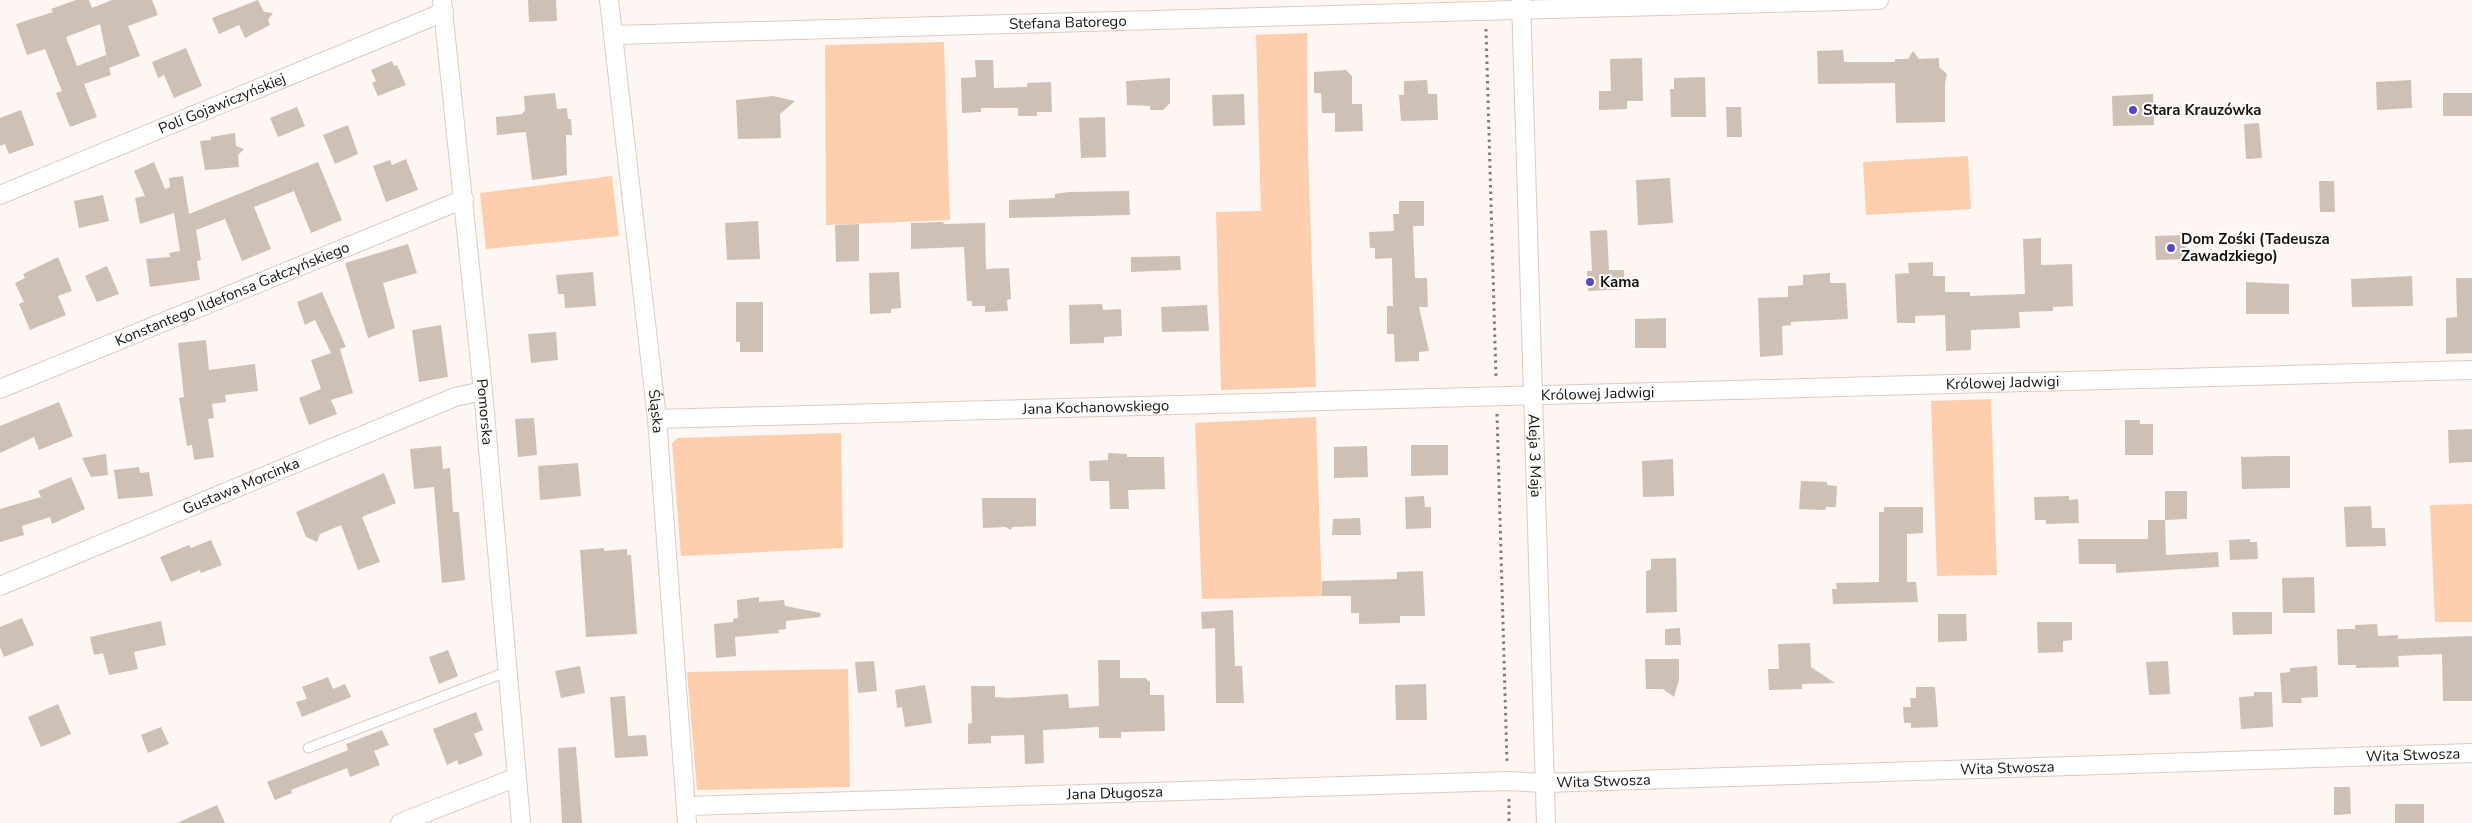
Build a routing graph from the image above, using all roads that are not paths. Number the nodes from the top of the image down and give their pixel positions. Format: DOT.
graph roads {
  1 [pos="610,0"];
  2 [pos="1879,0"];
  3 [pos="1521,5"];
  4 [pos="443,6"];
  5 [pos="614,35"];
  6 [pos="0,195"];
  7 [pos="464,199"];
  8 [pos="2472,370"];
  9 [pos="0,389"];
  10 [pos="483,391"];
  11 [pos="1533,395"];
  12 [pos="657,419"];
  13 [pos="0,586"];
  14 [pos="509,671"];
  15 [pos="308,748"];
  16 [pos="2472,753"];
  17 [pos="518,777"];
  18 [pos="1544,783"];
  19 [pos="686,814"];
  20 [pos="400,823"];
  21 [pos="521,823"];
  22 [pos="1546,823"];
  1 -- 5 [label="street, Śląska"];
  2 -- 3 [label="street, Stefana Batorego"];
  3 -- 5 [label="street, Stefana Batorego"];
  3 -- 11 [label="street, Aleja 3 Maja"];
  4 -- 6 [label="street, Poli Gojawiczyńskiej"];
  4 -- 7 [label="street, Pomorska"];
  5 -- 12 [label="street, Śląska"];
  7 -- 9 [label="street, Konstantego Ildefonsa Gałczyńskiego"];
  7 -- 10 [label="street, Pomorska"];
  8 -- 11 [label="street, Królowej Jadwigi"];
  10 -- 13 [label="street, Gustawa Morcinka"];
  10 -- 14 [label="street, Pomorska"];
  11 -- 12 [label="street, Jana Kochanowskiego"];
  11 -- 18 [label="street, Aleja 3 Maja"];
  12 -- 19 [label="street, Śląska"];
  14 -- 15 [label="lane"];
  14 -- 17 [label="street, Pomorska"];
  16 -- 18 [label="street, Wita Stwosza"];
  17 -- 20 [label="street"];
  17 -- 21 [label="street, Pomorska"];
  18 -- 19 [label="street, Jana Długosza"];
  18 -- 22 [label="street, Aleja 3 Maja"];
}
